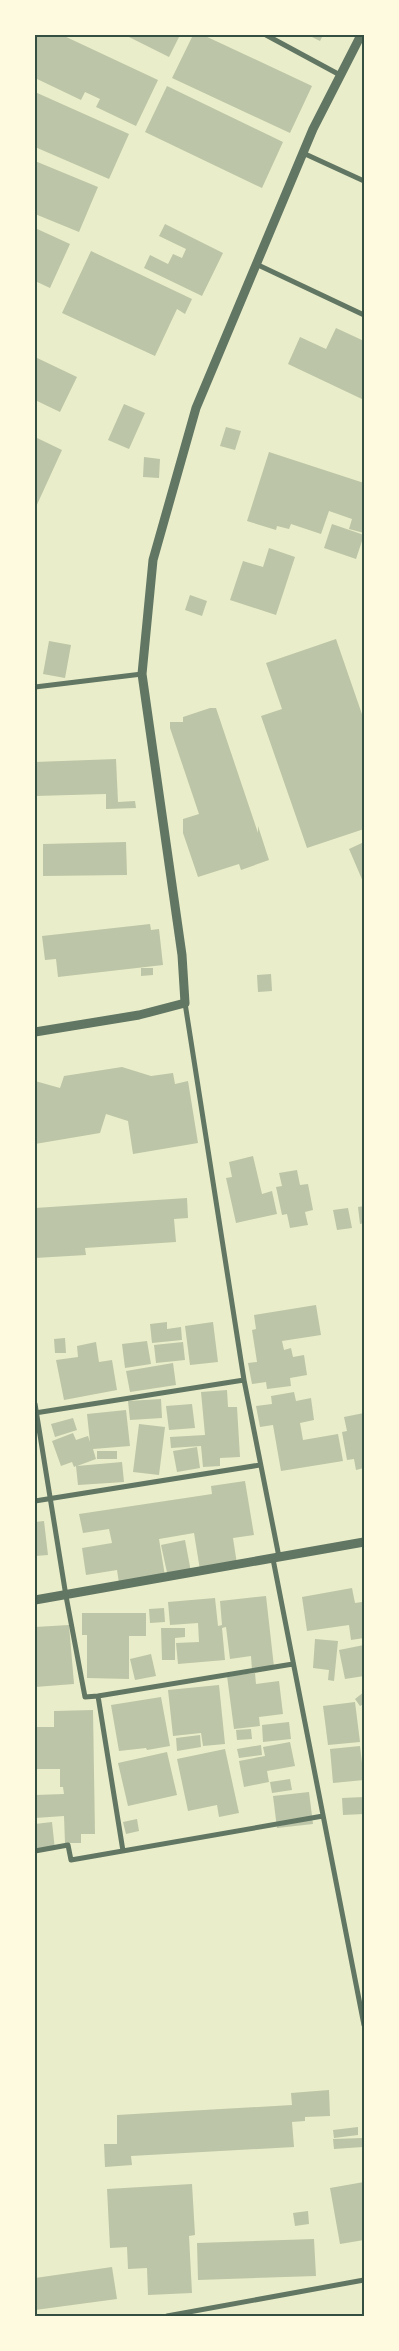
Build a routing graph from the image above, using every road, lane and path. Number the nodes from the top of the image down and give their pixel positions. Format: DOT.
graph roads {
  1 [pos="266,35"];
  2 [pos="361,35"];
  3 [pos="340,75"];
  4 [pos="302,153"];
  5 [pos="364,181"];
  6 [pos="256,264"];
  7 [pos="364,315"];
  8 [pos="142,674"];
  9 [pos="35,687"];
  10 [pos="185,1003"];
  11 [pos="35,1032"];
  12 [pos="244,1380"];
  13 [pos="35,1404"];
  14 [pos="36,1413"];
  15 [pos="260,1465"];
  16 [pos="51,1498"];
  17 [pos="35,1501"];
  18 [pos="364,1542"];
  19 [pos="276,1559"];
  20 [pos="66,1596"];
  21 [pos="35,1600"];
  22 [pos="293,1664"];
  23 [pos="98,1696"];
  24 [pos="323,1816"];
  25 [pos="35,1851"];
  26 [pos="123,1851"];
  27 [pos="364,2026"];
  28 [pos="364,2280"];
  29 [pos="167,2316"];
  1 -- 3 [label="street"];
  2 -- 3 [label="street"];
  3 -- 4 [label="street"];
  4 -- 5 [label="street"];
  4 -- 6 [label="street"];
  6 -- 7 [label="street"];
  6 -- 8 [label="street"];
  8 -- 9 [label="street"];
  8 -- 10 [label="street"];
  10 -- 11 [label="street"];
  10 -- 12 [label="street"];
  12 -- 14 [label="street"];
  12 -- 15 [label="street"];
  13 -- 14 [label="street"];
  14 -- 16 [label="street"];
  15 -- 16 [label="street"];
  15 -- 19 [label="street"];
  16 -- 17 [label="street"];
  16 -- 20 [label="street"];
  18 -- 19 [label="street"];
  19 -- 20 [label="street"];
  19 -- 22 [label="street"];
  20 -- 21 [label="street"];
  20 -- 23 [label="street"];
  22 -- 23 [label="street"];
  22 -- 24 [label="street"];
  23 -- 26 [label="street"];
  24 -- 26 [label="street"];
  24 -- 27 [label="street"];
  25 -- 26 [label="street"];
  28 -- 29 [label="street"];
}
